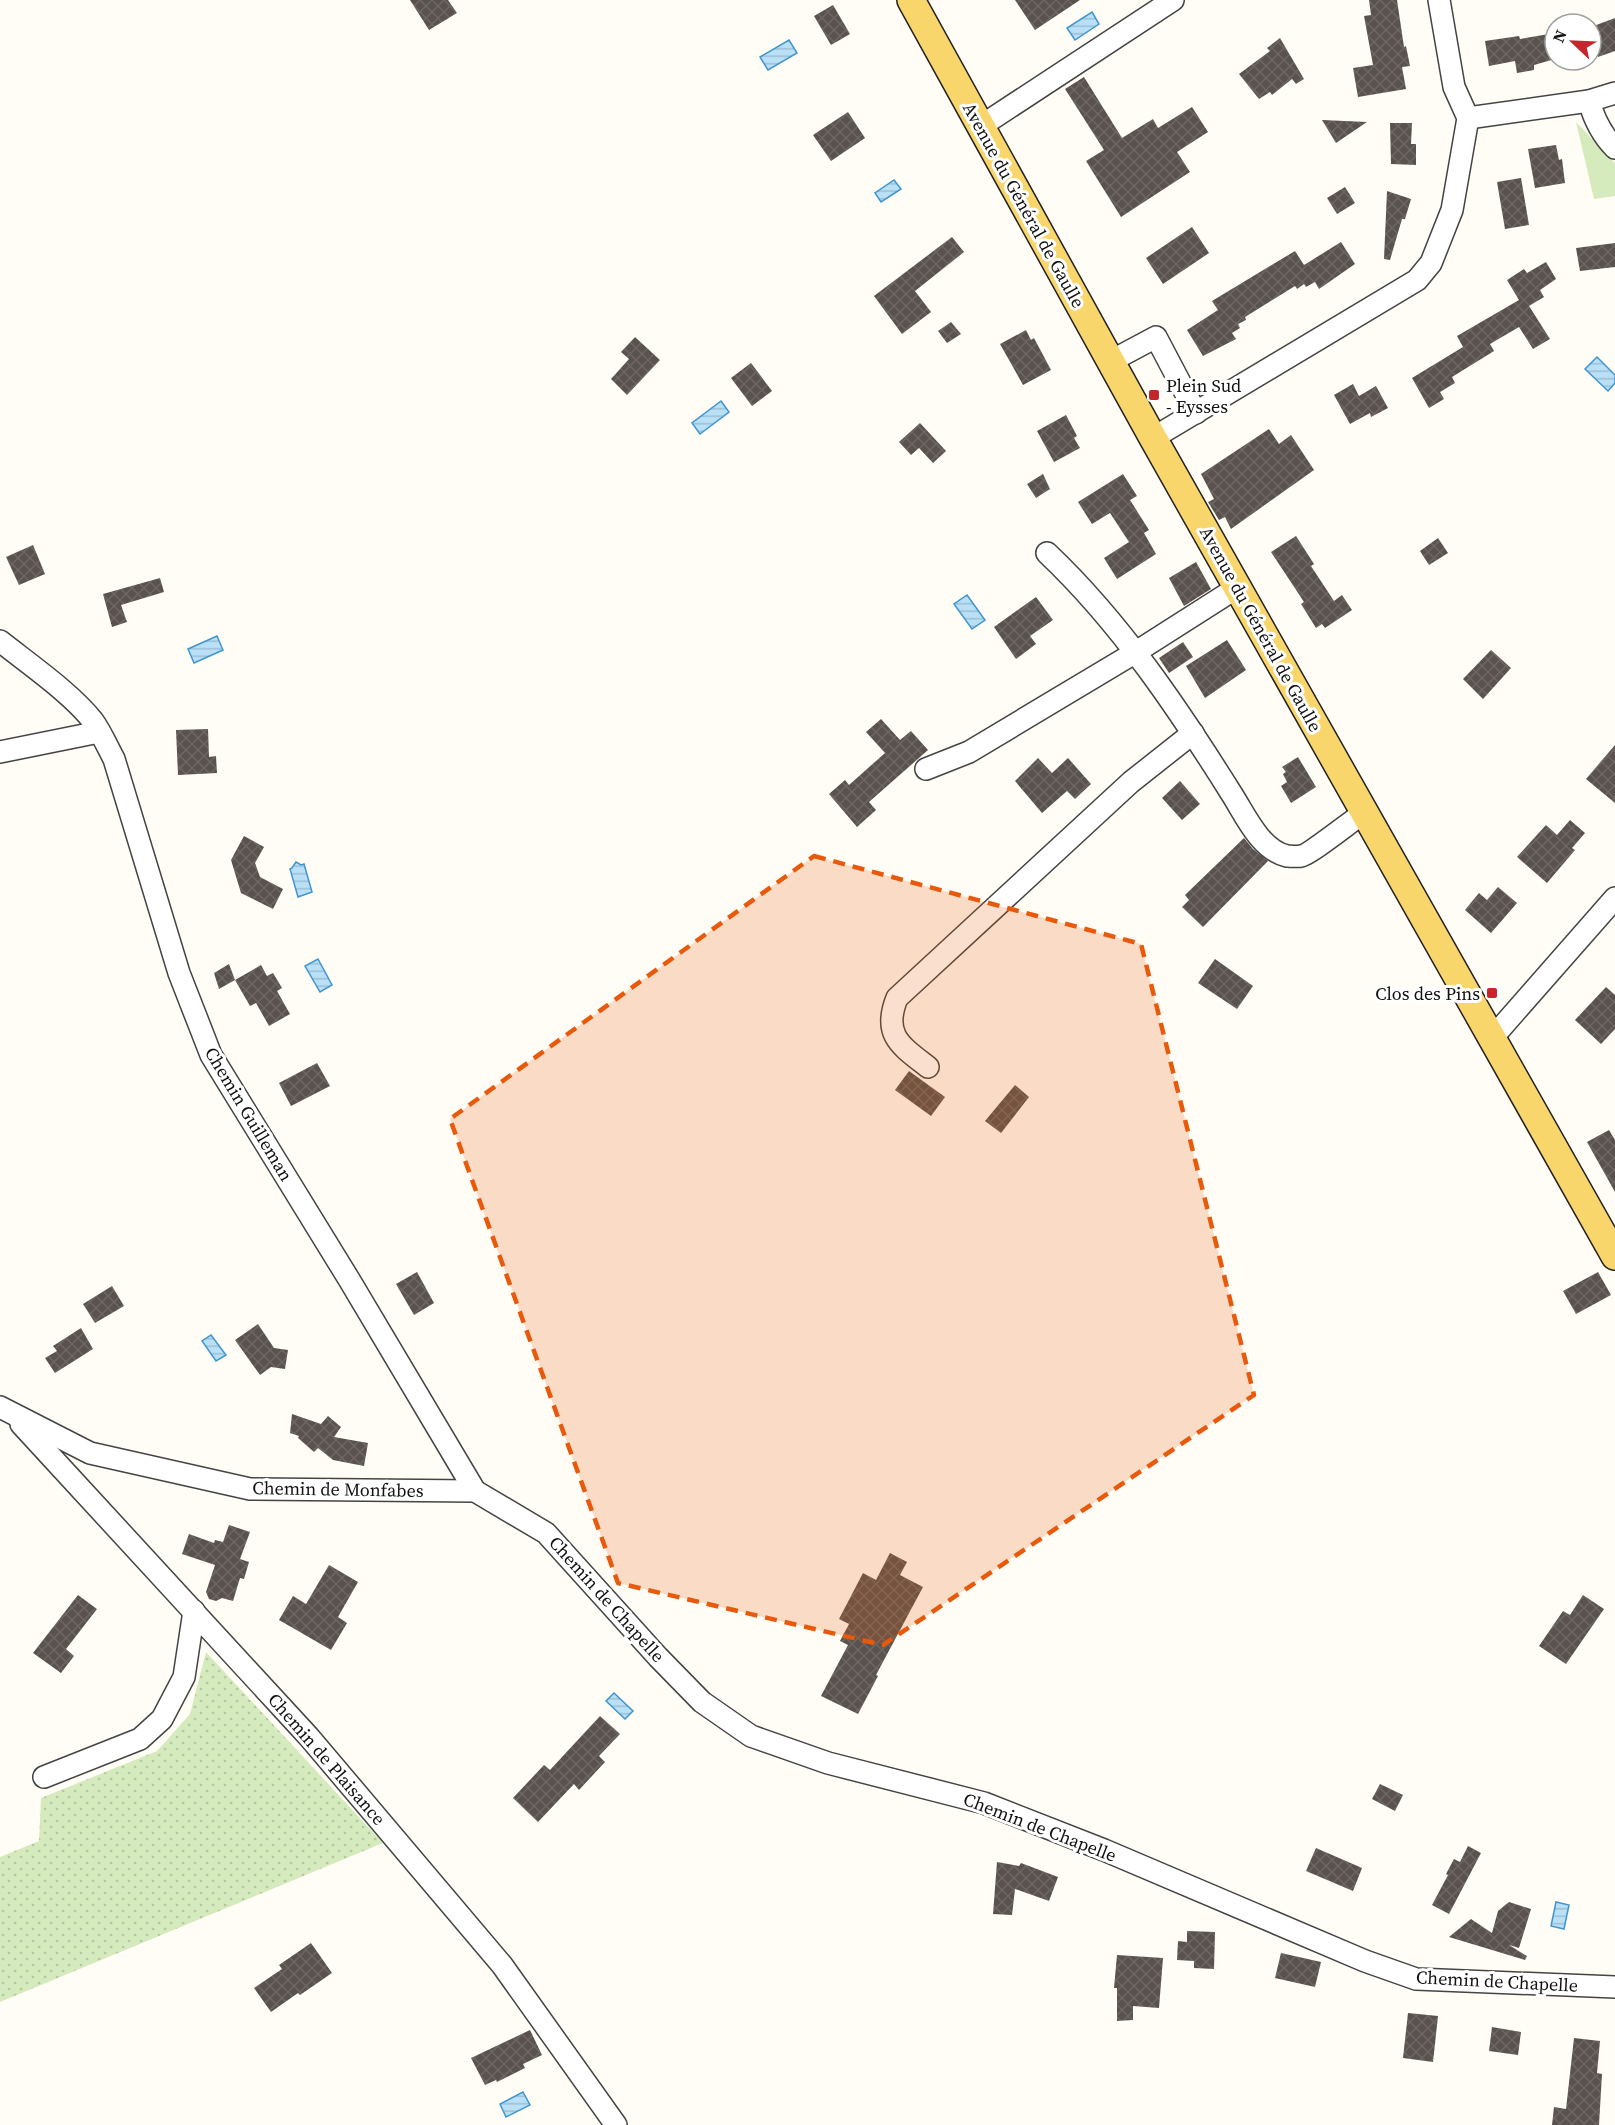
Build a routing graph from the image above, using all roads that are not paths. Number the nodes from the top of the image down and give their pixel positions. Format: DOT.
graph roads {
  1 [pos="910,0"];
  2 [pos="1173,0"];
  3 [pos="1438,0"];
  4 [pos="1615,93"];
  5 [pos="1588,101"];
  6 [pos="1467,118"];
  7 [pos="981,126"];
  8 [pos="1615,148"];
  9 [pos="1111,361"];
  10 [pos="1196,413"];
  11 [pos="1153,438"];
  12 [pos="1047,553"];
  13 [pos="1238,587"];
  14 [pos="0,641"];
  15 [pos="1136,652"];
  16 [pos="99,732"];
  17 [pos="1193,733"];
  18 [pos="0,752"];
  19 [pos="926,768"];
  20 [pos="1365,812"];
  21 [pos="1615,898"];
  22 [pos="1493,1037"];
  23 [pos="928,1067"];
  24 [pos="1615,1256"];
  25 [pos="6,1411"];
  26 [pos="475,1491"];
  27 [pos="194,1611"];
  28 [pos="44,1777"];
  29 [pos="1615,1987"];
  30 [pos="615,2125"];
  1 -- 7 [label="main road, Avenue du Général de Gaulle"];
  2 -- 7 [label="street"];
  3 -- 6 [label="street"];
  4 -- 5 [label="street"];
  5 -- 6 [label="street"];
  5 -- 8 [label="street"];
  6 -- 10 [label="street"];
  7 -- 9 [label="main road, Avenue du Général de Gaulle"];
  9 -- 10 [label="street"];
  9 -- 11 [label="main road, Avenue du Général de Gaulle"];
  10 -- 11 [label="street"];
  11 -- 13 [label="main road, Avenue du Général de Gaulle"];
  12 -- 15 [label="street"];
  13 -- 15 [label="street"];
  13 -- 20 [label="main road, Avenue du Général de Gaulle"];
  14 -- 16 [label="street, Chemin Guilleman"];
  15 -- 17 [label="street"];
  15 -- 19 [label="street"];
  16 -- 18 [label="street"];
  16 -- 26 [label="street, Chemin Guilleman"];
  17 -- 20 [label="street"];
  17 -- 23 [label="street"];
  20 -- 22 [label="main road, Avenue du Général de Gaulle"];
  21 -- 22 [label="street"];
  22 -- 24 [label="main road, Avenue du Général de Gaulle"];
  25 -- 26 [label="street, Chemin de Monfabes"];
  25 -- 27 [label="street, Chemin de Plaisance"];
  26 -- 29 [label="street, Chemin de Chapelle"];
  27 -- 28 [label="street"];
  27 -- 30 [label="street, Chemin de Plaisance"];
}
